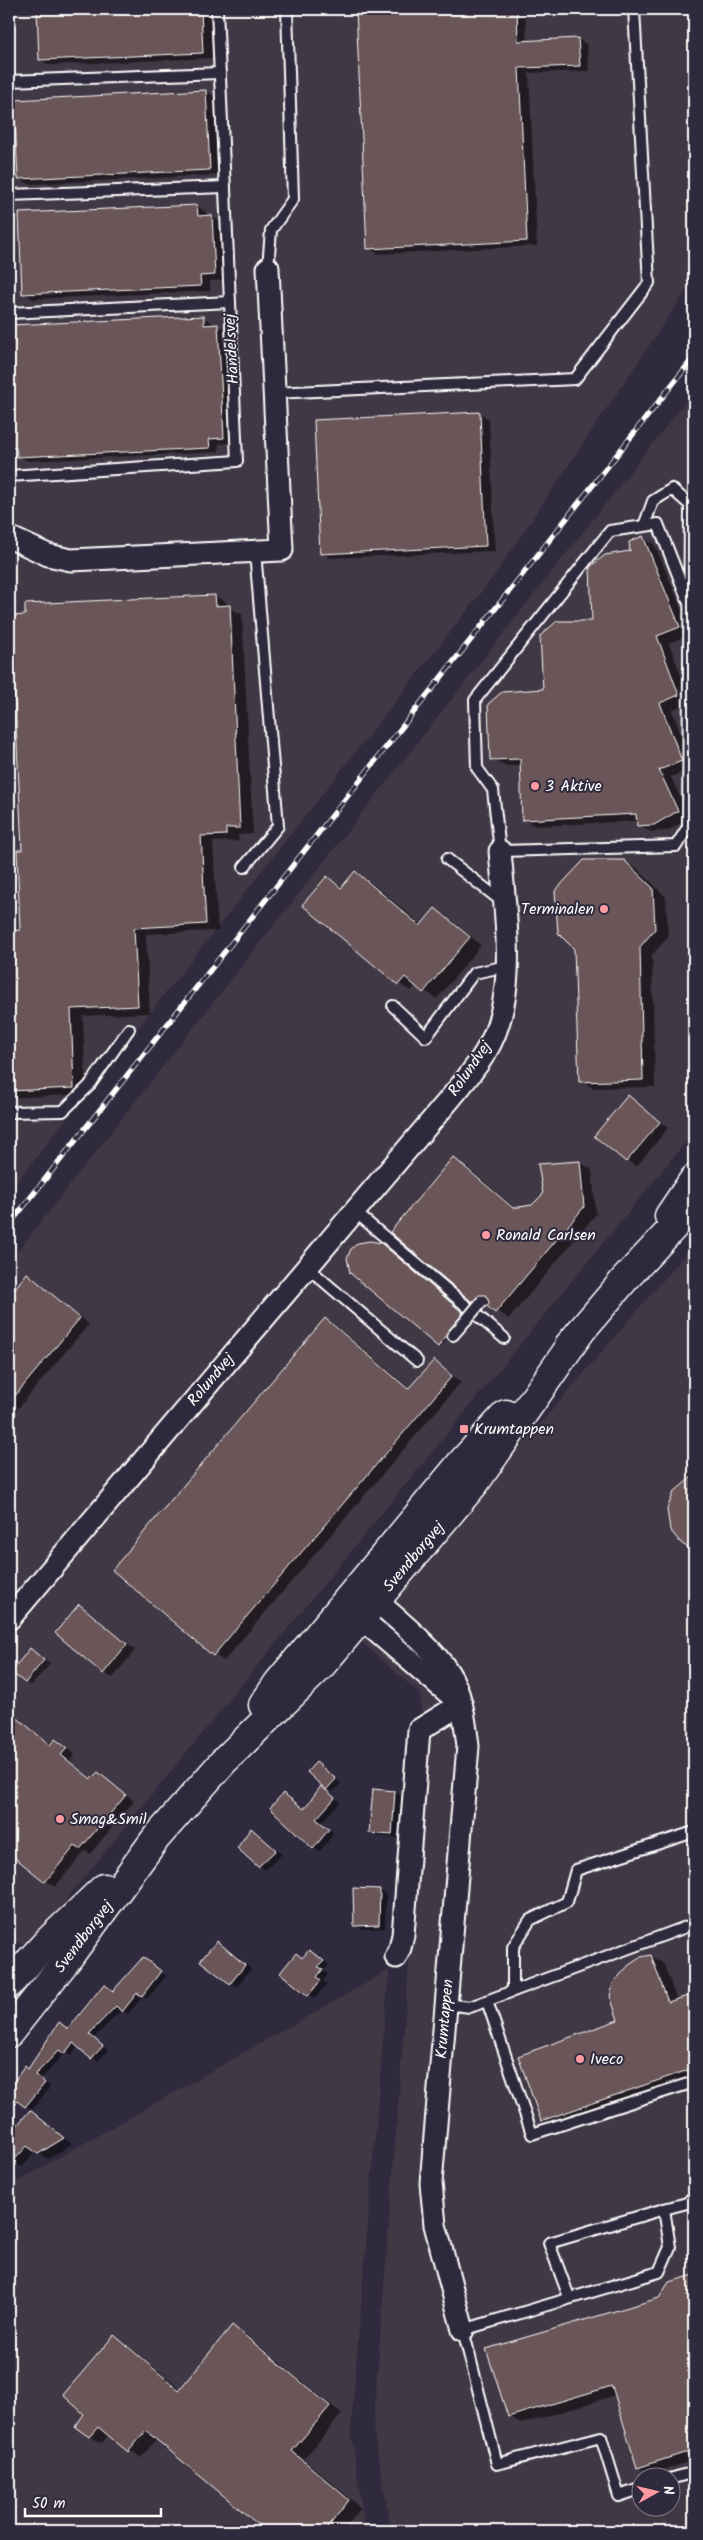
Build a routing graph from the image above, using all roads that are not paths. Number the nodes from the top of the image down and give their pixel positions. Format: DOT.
graph roads {
  1 [pos="217,9"];
  2 [pos="287,9"];
  3 [pos="634,9"];
  4 [pos="220,73"];
  5 [pos="9,81"];
  6 [pos="225,187"];
  7 [pos="9,196"];
  8 [pos="268,268"];
  9 [pos="230,302"];
  10 [pos="9,313"];
  11 [pos="273,393"];
  12 [pos="9,476"];
  13 [pos="644,526"];
  14 [pos="9,537"];
  15 [pos="255,551"];
  16 [pos="690,606"];
  17 [pos="500,851"];
  18 [pos="447,859"];
  19 [pos="244,867"];
  20 [pos="504,904"];
  21 [pos="507,966"];
  22 [pos="393,1006"];
  23 [pos="129,1029"];
  24 [pos="9,1112"];
  25 [pos="694,1179"];
  26 [pos="694,1205"];
  27 [pos="354,1211"];
  28 [pos="307,1268"];
  29 [pos="625,1279"];
  30 [pos="482,1301"];
  31 [pos="453,1335"];
  32 [pos="504,1338"];
  33 [pos="417,1361"];
  34 [pos="361,1602"];
  35 [pos="9,1619"];
  36 [pos="461,1704"];
  37 [pos="694,1832"];
  38 [pos="156,1838"];
  39 [pos="694,1924"];
  40 [pos="396,1957"];
  41 [pos="9,1984"];
  42 [pos="513,1991"];
  43 [pos="487,2001"];
  44 [pos="446,2004"];
  45 [pos="10,2031"];
  46 [pos="694,2082"];
  47 [pos="694,2196"];
  48 [pos="664,2209"];
  49 [pos="569,2298"];
  50 [pos="463,2330"];
  51 [pos="694,2472"];
  52 [pos="680,2477"];
  53 [pos="630,2492"];
  1 -- 4 [label="lane, Handelsvej"];
  2 -- 8 [label="lane"];
  3 -- 11 [label="lane"];
  4 -- 5 [label="lane"];
  4 -- 6 [label="lane, Handelsvej"];
  6 -- 7 [label="lane"];
  6 -- 9 [label="lane, Handelsvej"];
  8 -- 11 [label="street"];
  9 -- 10 [label="lane"];
  9 -- 12 [label="lane, Handelsvej"];
  11 -- 15 [label="street"];
  13 -- 16 [label="lane"];
  13 -- 16 [label="lane"];
  13 -- 17 [label="lane"];
  14 -- 15 [label="street"];
  15 -- 19 [label="lane"];
  16 -- 17 [label="lane"];
  17 -- 20 [label="street, Rolundvej"];
  18 -- 20 [label="lane"];
  20 -- 21 [label="street, Rolundvej"];
  21 -- 22 [label="lane"];
  21 -- 27 [label="street, Rolundvej"];
  23 -- 24 [label="lane"];
  25 -- 29 [label="main road, Svendborgvej"];
  26 -- 29 [label="main road, Svendborgvej"];
  27 -- 28 [label="street, Rolundvej"];
  27 -- 32 [label="lane"];
  28 -- 33 [label="lane"];
  28 -- 35 [label="street, Rolundvej"];
  29 -- 34 [label="main road, Svendborgvej"];
  30 -- 31 [label="lane, bridge"];
  34 -- 36 [label="street"];
  34 -- 38 [label="main road, Svendborgvej"];
  36 -- 40 [label="street"];
  36 -- 44 [label="street, Krumtappen"];
  37 -- 42 [label="lane"];
  38 -- 41 [label="main road, Svendborgvej"];
  38 -- 45 [label="main road, Svendborgvej"];
  39 -- 42 [label="lane"];
  42 -- 43 [label="lane"];
  43 -- 44 [label="lane"];
  43 -- 46 [label="lane"];
  44 -- 50 [label="street, Krumtappen"];
  47 -- 48 [label="lane"];
  48 -- 49 [label="lane"];
  48 -- 49 [label="lane"];
  49 -- 50 [label="lane"];
  50 -- 53 [label="lane"];
  51 -- 52 [label="lane"];
}
